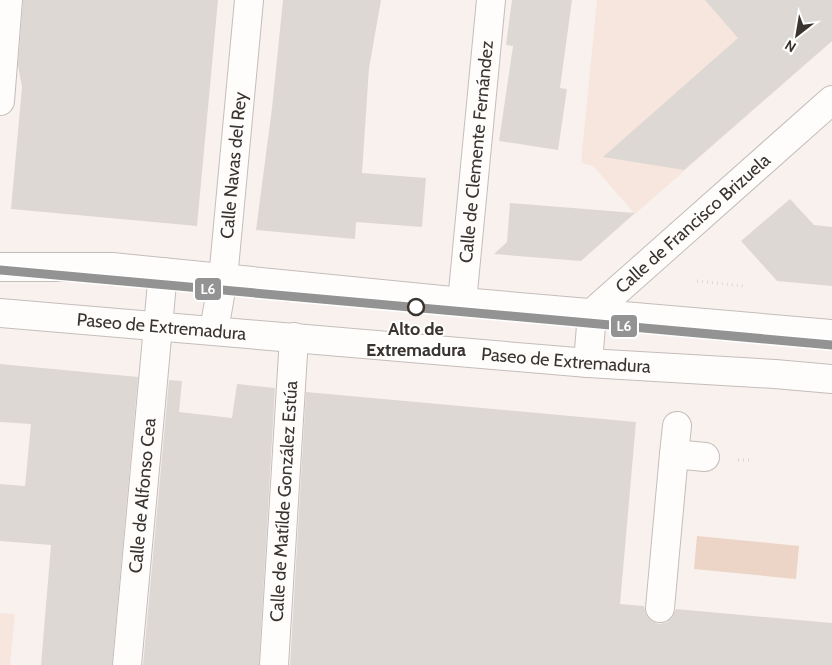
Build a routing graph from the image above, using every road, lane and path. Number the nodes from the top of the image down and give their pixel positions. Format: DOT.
graph roads {
  1 [pos="8,0"];
  2 [pos="249,0"];
  3 [pos="491,0"];
  4 [pos="832,100"];
  5 [pos="0,102"];
  6 [pos="0,267"];
  7 [pos="163,272"];
  8 [pos="223,279"];
  9 [pos="697,281"];
  10 [pos="744,286"];
  11 [pos="462,302"];
  12 [pos="0,313"];
  13 [pos="592,313"];
  14 [pos="158,327"];
  15 [pos="214,330"];
  16 [pos="832,334"];
  17 [pos="294,337"];
  18 [pos="588,363"];
  19 [pos="832,379"];
  20 [pos="677,426"];
  21 [pos="674,454"];
  22 [pos="705,457"];
  23 [pos="660,608"];
  24 [pos="127,665"];
  25 [pos="274,665"];
  1 -- 5 [label="street"];
  2 -- 8 [label="street, Calle Navas del Rey"];
  3 -- 11 [label="street, Calle de Clemente Fernández"];
  4 -- 13 [label="street, Calle de Francisco Brizuela"];
  6 -- 7 [label="street"];
  7 -- 8 [label="street"];
  7 -- 14 [label="street, Calle de Alfonso Cea"];
  8 -- 11 [label="street"];
  8 -- 15 [label="street, Calle Navas del Rey"];
  9 -- 10 [label="path"];
  11 -- 13 [label="street"];
  12 -- 14 [label="street, Paseo de Extremadura"];
  13 -- 16 [label="street"];
  13 -- 18 [label="street"];
  14 -- 15 [label="street, Paseo de Extremadura"];
  14 -- 24 [label="street, Calle de Alfonso Cea"];
  15 -- 17 [label="street, Paseo de Extremadura"];
  17 -- 18 [label="street, Paseo de Extremadura"];
  17 -- 25 [label="street, Calle de Matílde González Estúa"];
  18 -- 19 [label="street, Paseo de Extremadura"];
  20 -- 21 [label="street"];
  21 -- 22 [label="street"];
  21 -- 23 [label="street"];
}
